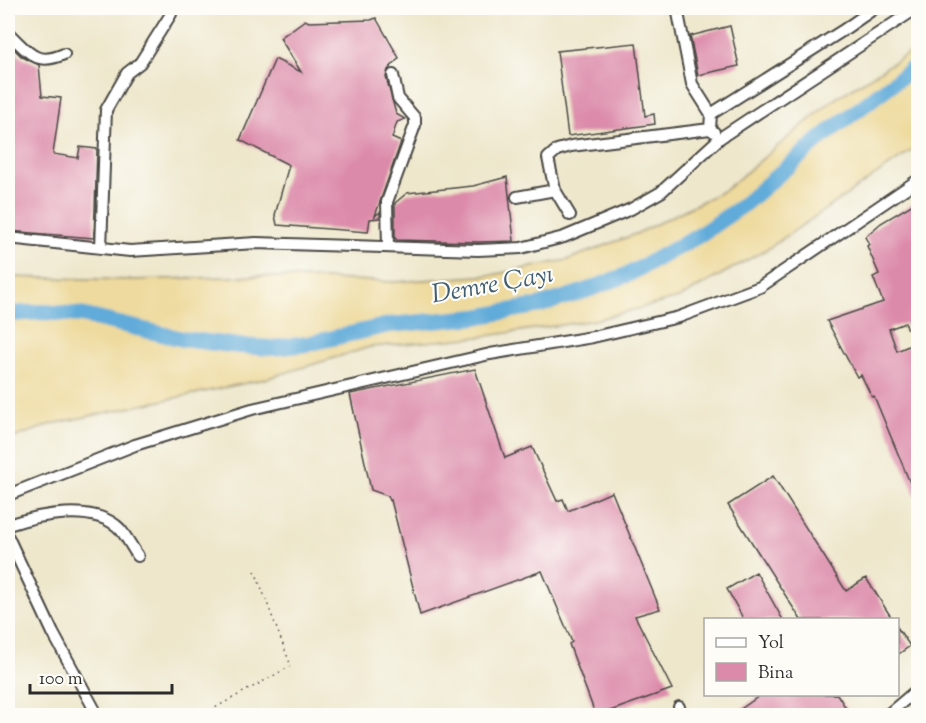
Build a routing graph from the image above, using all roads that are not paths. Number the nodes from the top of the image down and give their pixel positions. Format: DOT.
graph roads {
  1 [pos="676,8"];
  2 [pos="875,8"];
  3 [pos="916,8"];
  4 [pos="171,14"];
  5 [pos="8,33"];
  6 [pos="63,54"];
  7 [pos="393,75"];
  8 [pos="711,114"];
  9 [pos="710,129"];
  10 [pos="720,138"];
  11 [pos="918,180"];
  12 [pos="555,190"];
  13 [pos="517,197"];
  14 [pos="570,215"];
  15 [pos="8,238"];
  16 [pos="388,247"];
  17 [pos="101,248"];
  18 [pos="8,495"];
  19 [pos="8,525"];
  20 [pos="8,537"];
  21 [pos="138,556"];
  22 [pos="918,689"];
  23 [pos="98,716"];
  24 [pos="886,716"];
  1 -- 8 [label="street"];
  2 -- 8 [label="street"];
  3 -- 10 [label="street"];
  4 -- 17 [label="street"];
  5 -- 6 [label="street"];
  7 -- 16 [label="street"];
  8 -- 9 [label="street"];
  9 -- 10 [label="street"];
  9 -- 12 [label="street"];
  10 -- 16 [label="street"];
  11 -- 18 [label="street"];
  12 -- 13 [label="street"];
  12 -- 14 [label="street"];
  15 -- 17 [label="street"];
  16 -- 17 [label="street"];
  19 -- 21 [label="street"];
  20 -- 23 [label="street"];
  22 -- 24 [label="street"];
}
